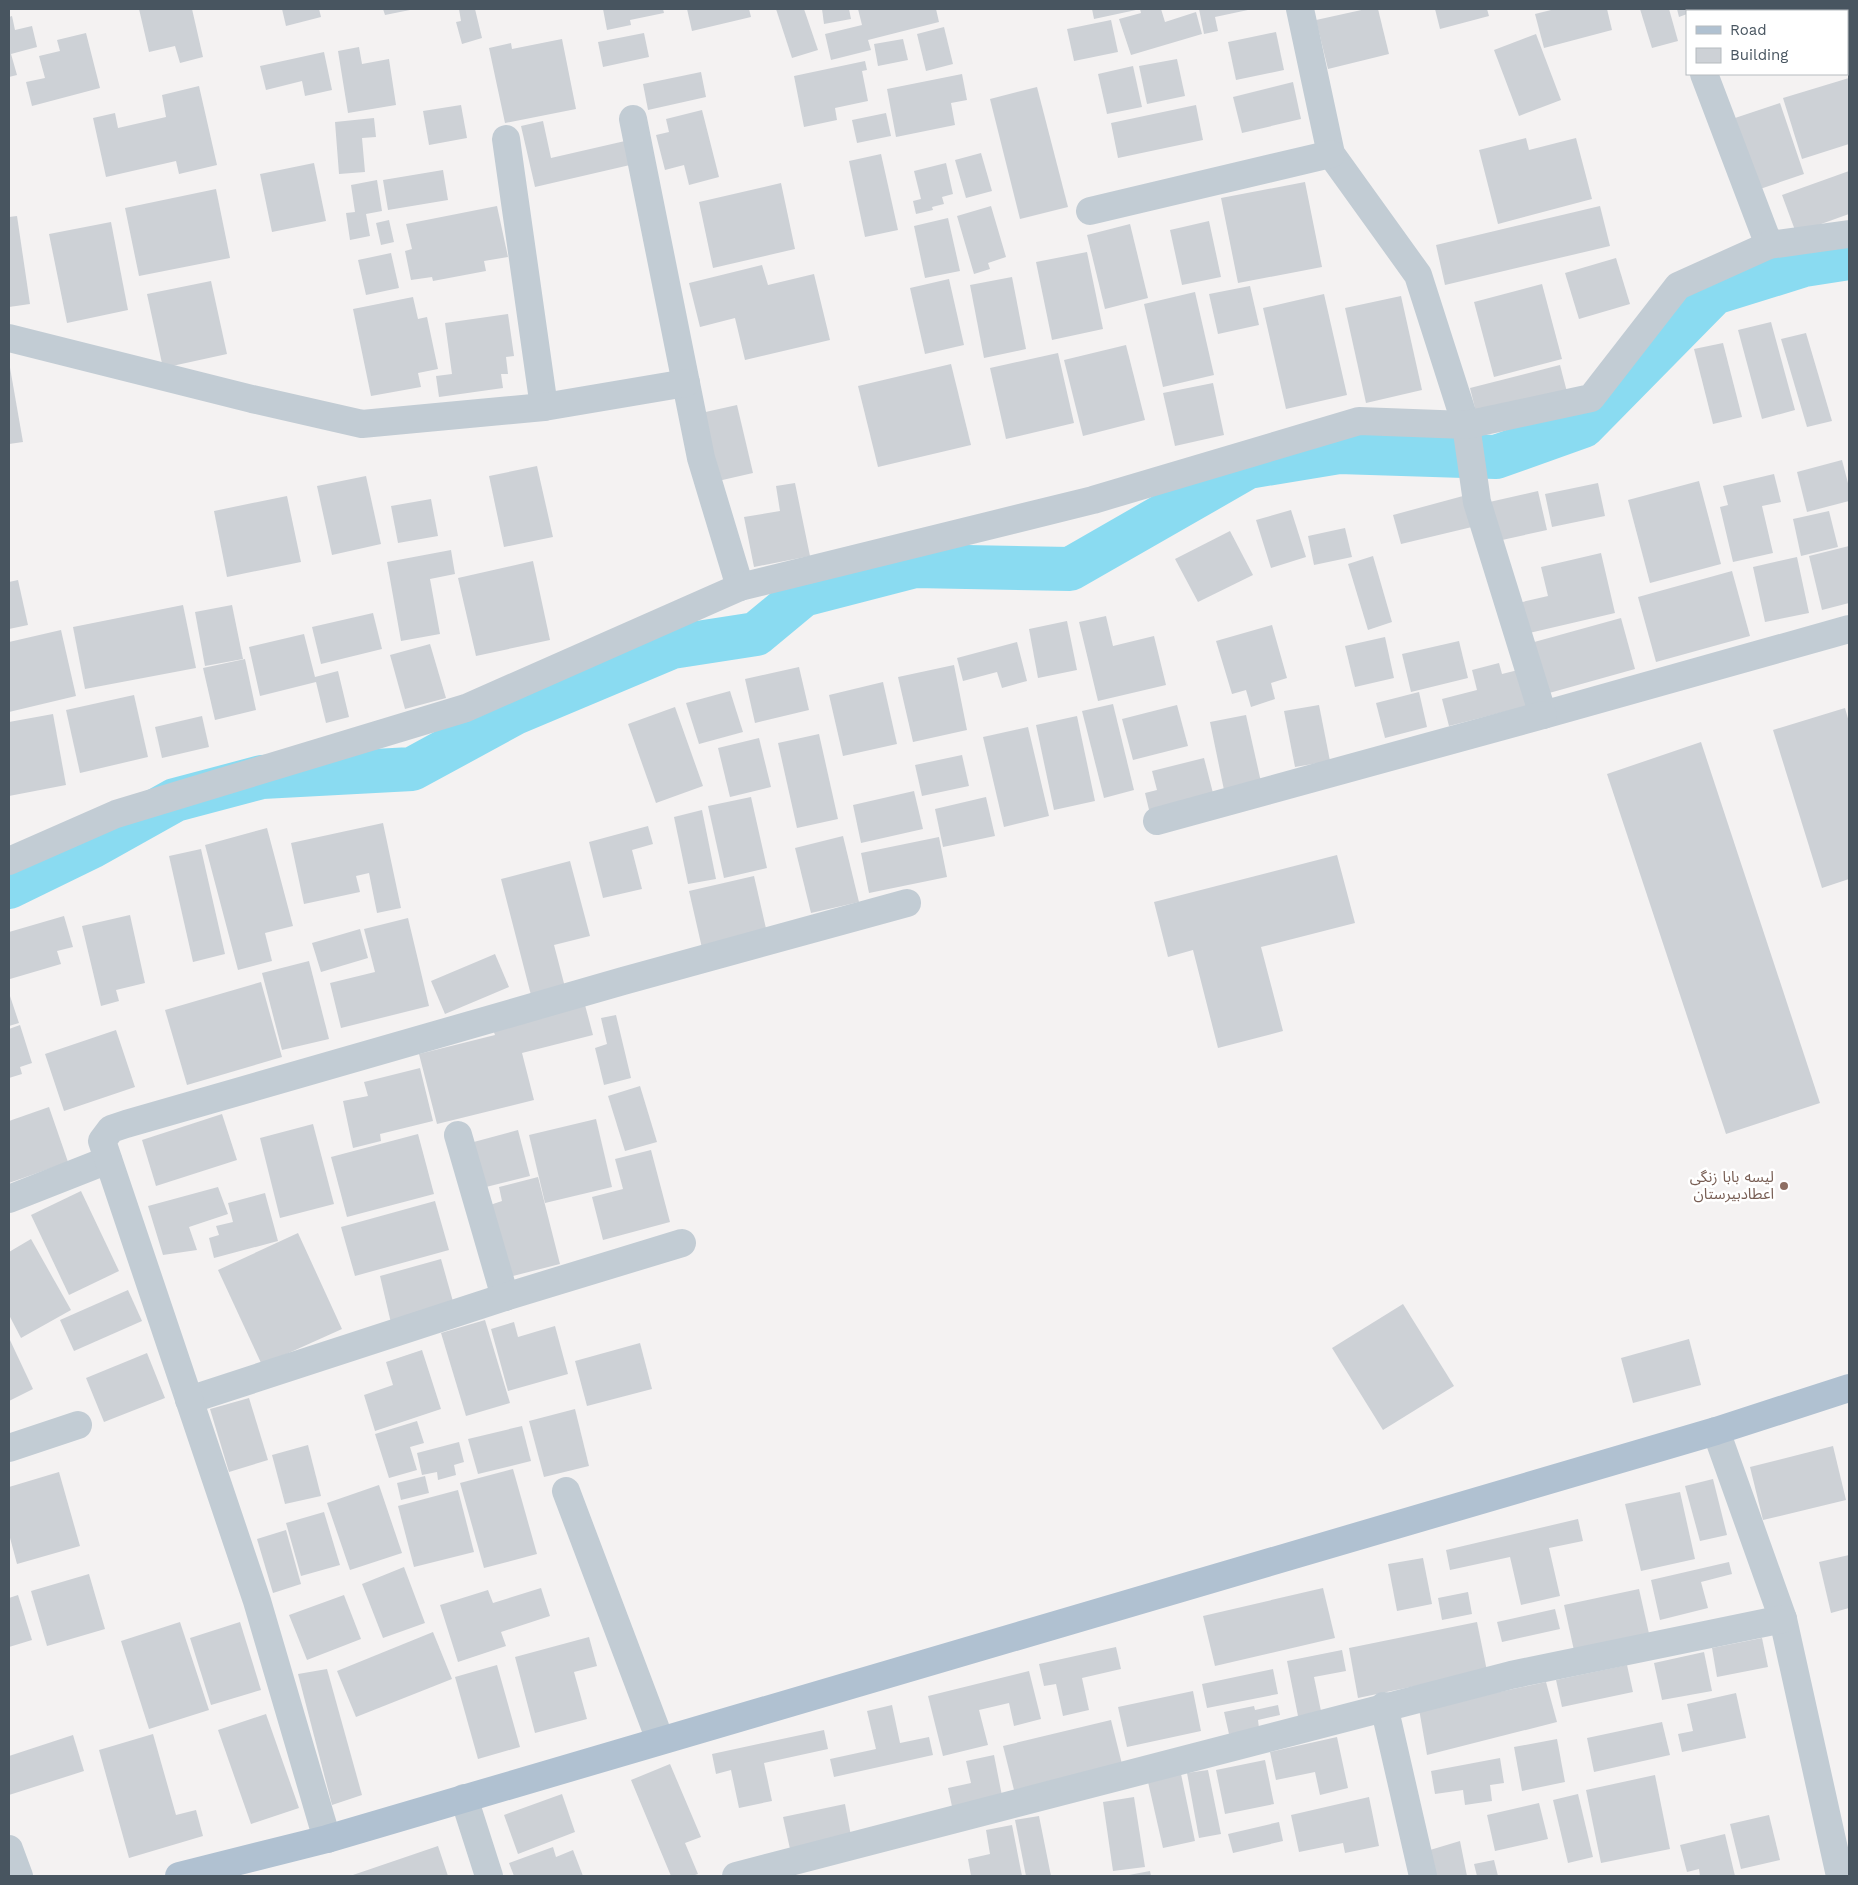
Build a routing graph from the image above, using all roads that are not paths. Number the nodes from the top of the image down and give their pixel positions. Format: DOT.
graph roads {
  1 [pos="1300,9"];
  2 [pos="1704,75"];
  3 [pos="633,118"];
  4 [pos="506,139"];
  5 [pos="1331,154"];
  6 [pos="1090,211"];
  7 [pos="1849,234"];
  8 [pos="1769,245"];
  9 [pos="9,338"];
  10 [pos="686,383"];
  11 [pos="544,407"];
  12 [pos="1466,425"];
  13 [pos="740,587"];
  14 [pos="1849,629"];
  15 [pos="1543,715"];
  16 [pos="1157,821"];
  17 [pos="9,861"];
  18 [pos="907,903"];
  19 [pos="458,1134"];
  20 [pos="108,1160"];
  21 [pos="9,1199"];
  22 [pos="682,1243"];
  23 [pos="506,1297"];
  24 [pos="1849,1388"];
  25 [pos="189,1400"];
  26 [pos="78,1425"];
  27 [pos="1716,1431"];
  28 [pos="9,1448"];
  29 [pos="566,1491"];
  30 [pos="1783,1619"];
  31 [pos="1384,1706"];
  32 [pos="660,1740"];
  33 [pos="464,1798"];
  34 [pos="327,1839"];
  35 [pos="9,1849"];
  36 [pos="19,1876"];
  37 [pos="179,1876"];
  38 [pos="489,1876"];
  39 [pos="736,1876"];
  40 [pos="1423,1876"];
  41 [pos="1840,1876"];
  1 -- 5 [label="street"];
  2 -- 8 [label="street"];
  3 -- 10 [label="street"];
  4 -- 11 [label="street"];
  5 -- 6 [label="street"];
  5 -- 12 [label="street"];
  7 -- 8 [label="street"];
  8 -- 12 [label="street"];
  9 -- 11 [label="street"];
  10 -- 11 [label="street"];
  10 -- 13 [label="street"];
  12 -- 13 [label="street"];
  12 -- 15 [label="street"];
  13 -- 17 [label="street"];
  14 -- 15 [label="street"];
  15 -- 16 [label="street"];
  18 -- 20 [label="street"];
  19 -- 23 [label="street"];
  20 -- 21 [label="street"];
  20 -- 25 [label="street"];
  22 -- 23 [label="street"];
  23 -- 25 [label="street"];
  24 -- 27 [label="main road"];
  25 -- 34 [label="street"];
  26 -- 28 [label="street"];
  27 -- 30 [label="street"];
  27 -- 32 [label="main road"];
  29 -- 32 [label="street"];
  30 -- 31 [label="street"];
  30 -- 41 [label="street"];
  31 -- 39 [label="street"];
  31 -- 40 [label="street"];
  32 -- 33 [label="main road"];
  33 -- 34 [label="main road"];
  33 -- 38 [label="street"];
  34 -- 37 [label="main road"];
  35 -- 36 [label="street"];
}
